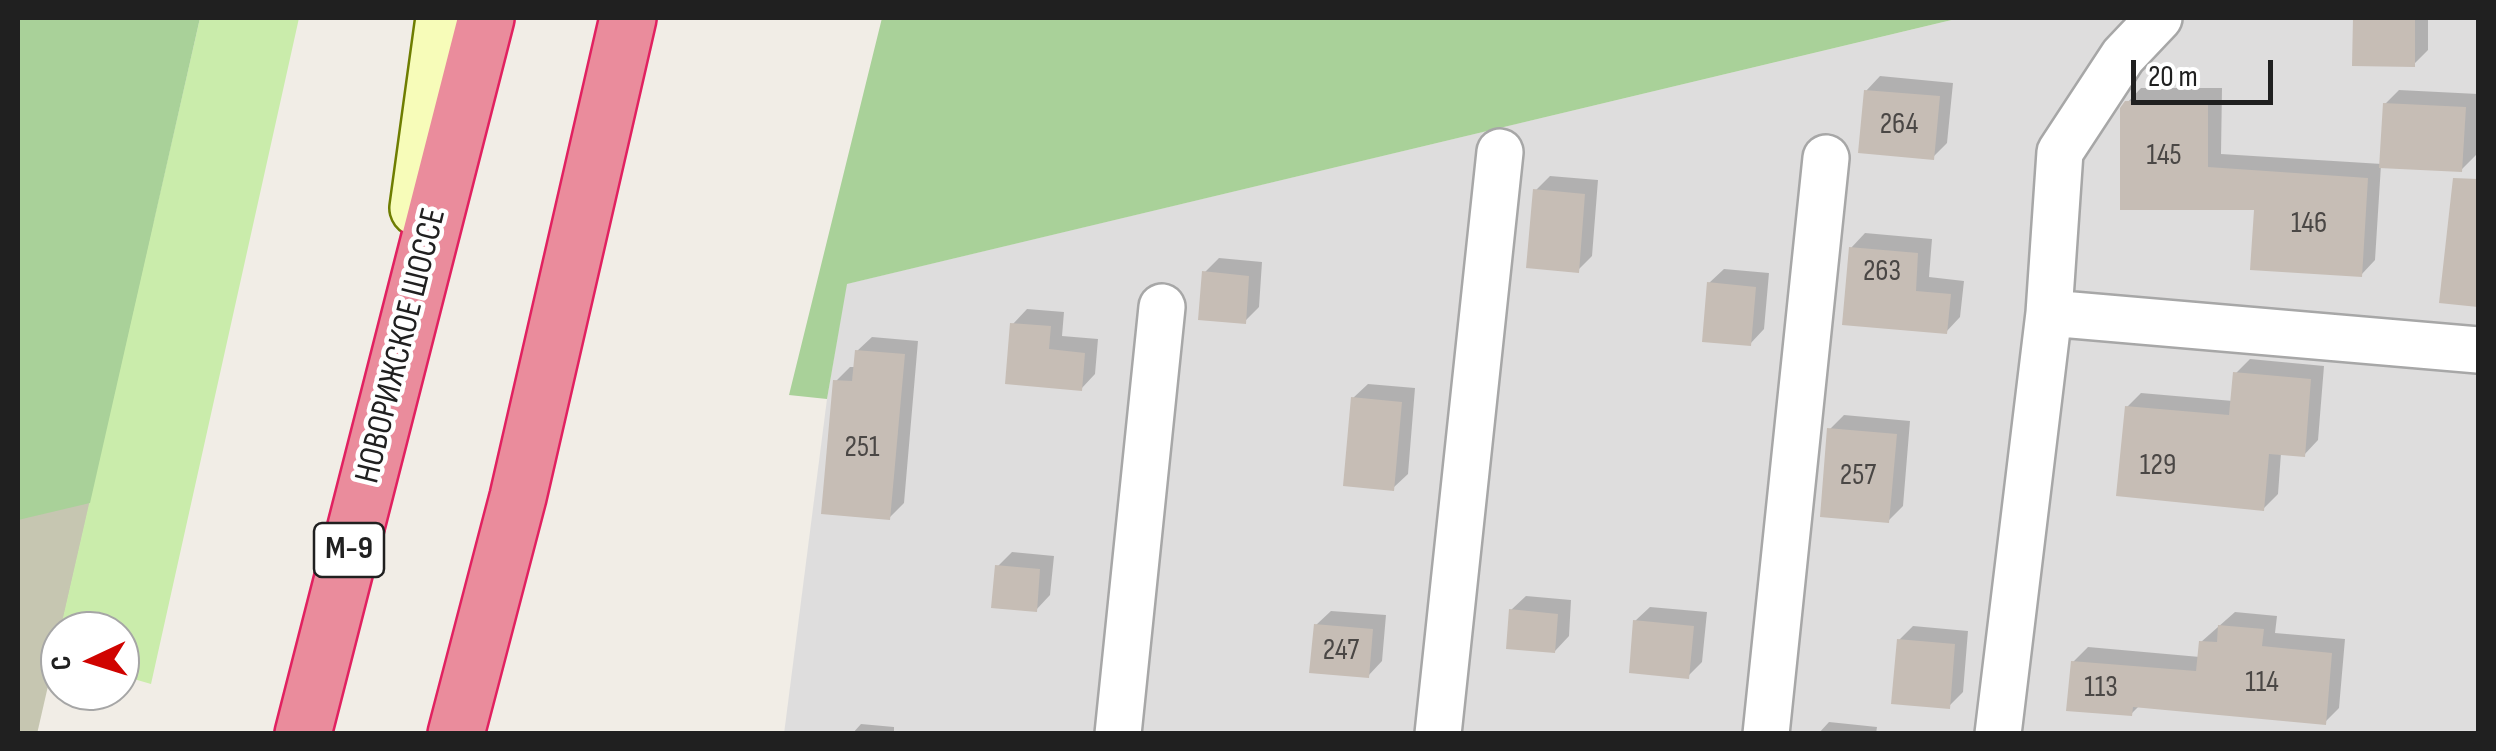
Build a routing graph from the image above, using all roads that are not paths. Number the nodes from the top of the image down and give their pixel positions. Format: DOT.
graph roads {
  1 [pos="444,18"];
  2 [pos="486,18"];
  3 [pos="628,18"];
  4 [pos="2159,18"];
  5 [pos="1500,152"];
  6 [pos="1826,158"];
  7 [pos="1162,307"];
  8 [pos="2049,314"];
  9 [pos="2478,350"];
  10 [pos="396,367"];
  11 [pos="303,734"];
  12 [pos="456,734"];
  13 [pos="1118,734"];
  14 [pos="1438,734"];
  15 [pos="1766,734"];
  16 [pos="1998,734"];
  1 -- 10 [label="main road, М-9"];
  2 -- 10 [label="highway, НОВОРИЖСКОЕ ШОССЕ / М-9"];
  3 -- 12 [label="highway"];
  4 -- 8 [label="street"];
  5 -- 14 [label="street"];
  6 -- 15 [label="street"];
  7 -- 13 [label="street"];
  8 -- 9 [label="street"];
  8 -- 16 [label="street"];
  10 -- 11 [label="highway, НОВОРИЖСКОЕ ШОССЕ / М-9"];
}
